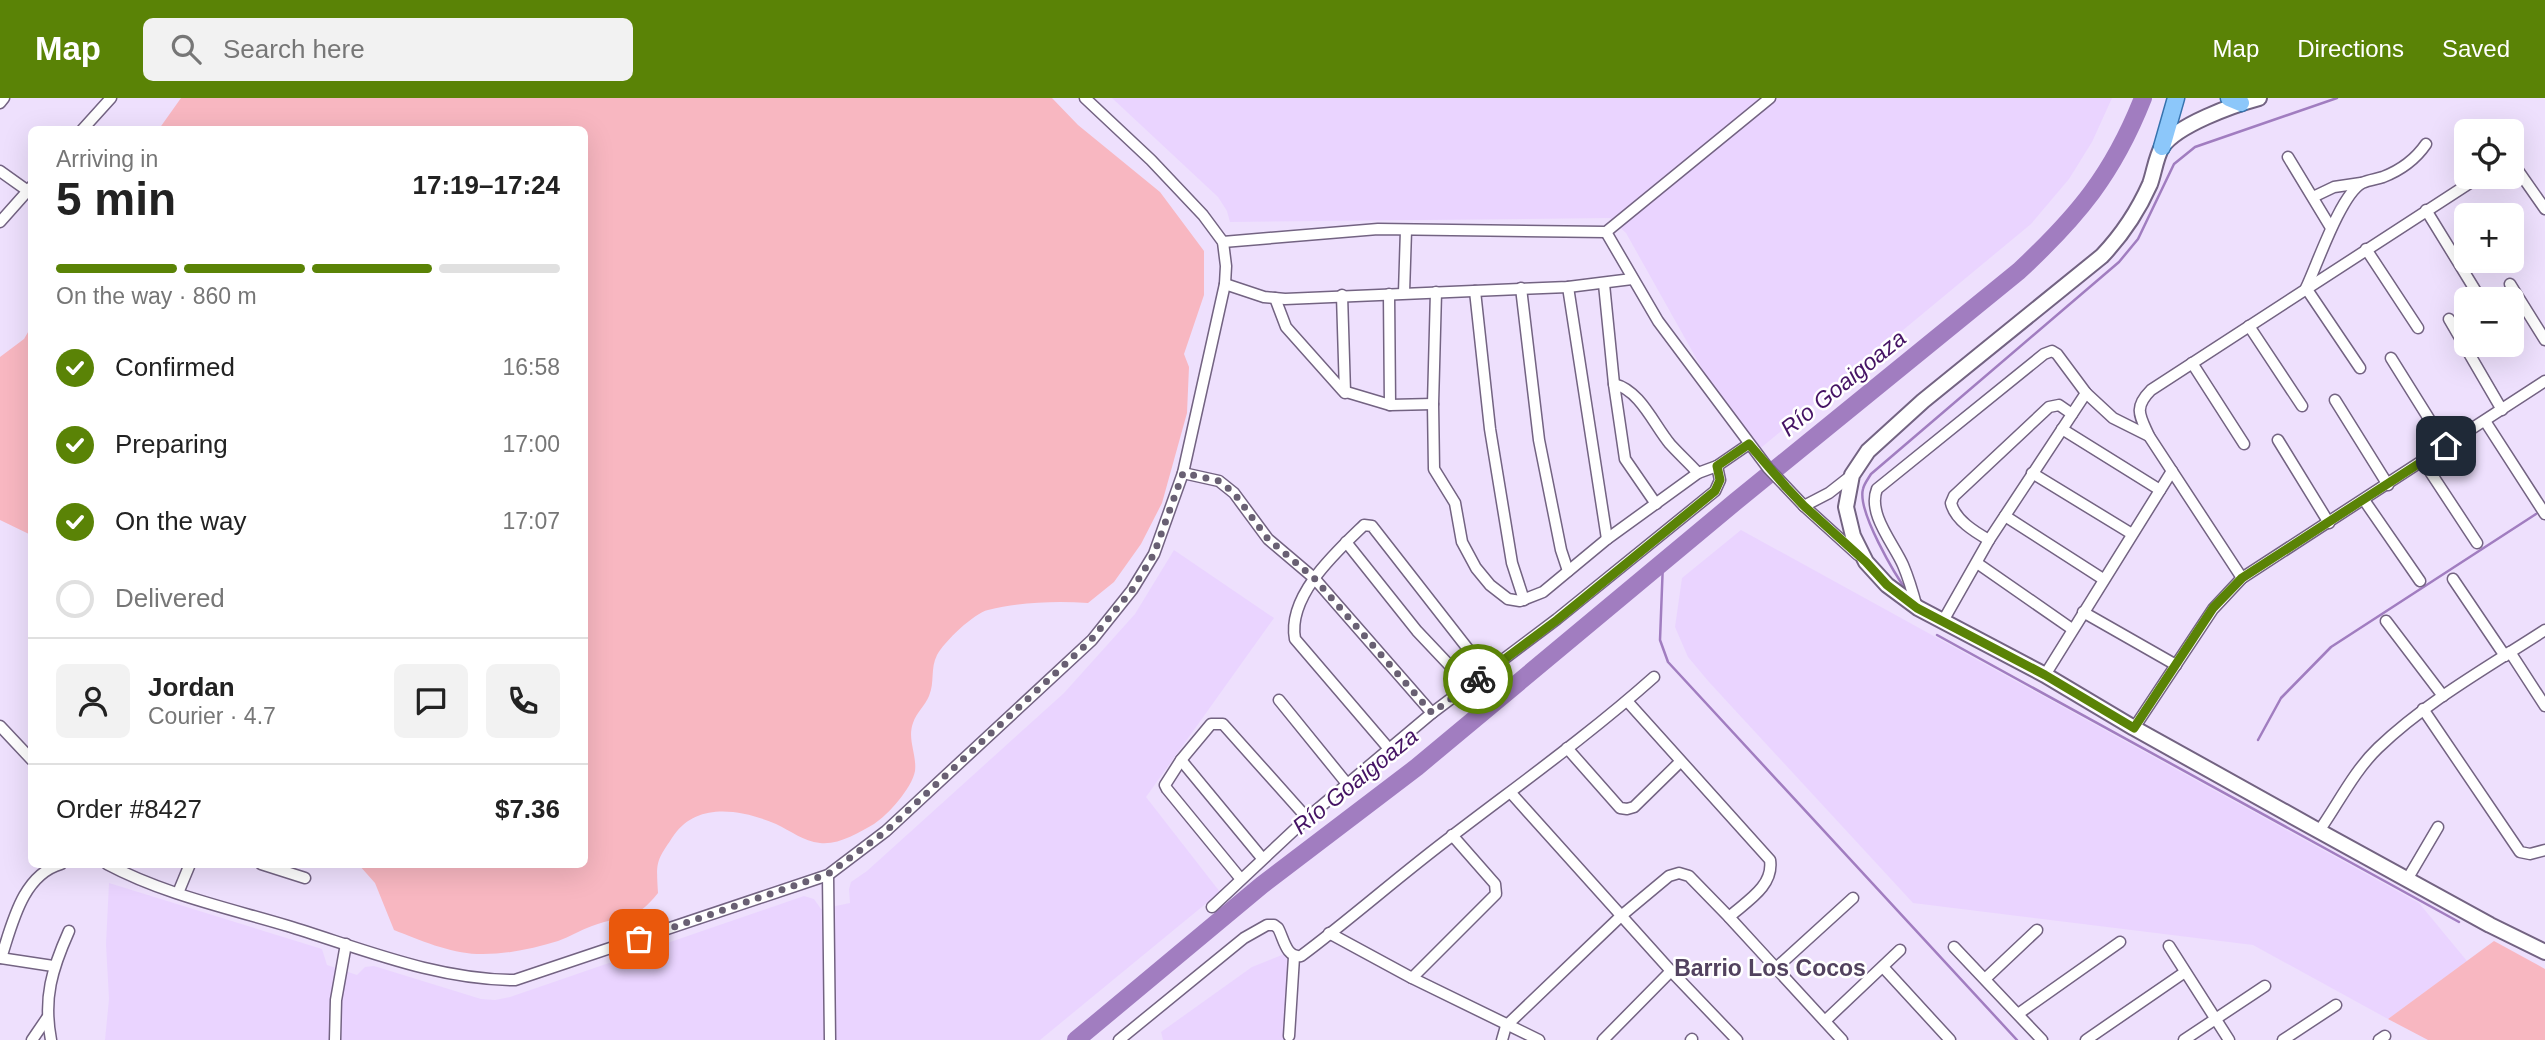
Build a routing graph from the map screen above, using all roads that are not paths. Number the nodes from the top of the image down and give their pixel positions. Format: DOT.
graph roads {
  1 [pos="4,98"];
  2 [pos="111,98"];
  3 [pos="1770,98"];
  4 [pos="2176,98"];
  5 [pos="2259,98"];
  6 [pos="1088,99"];
  7 [pos="2235,100"];
  8 [pos="0,103"];
  9 [pos="86,126"];
  10 [pos="2426,144"];
  11 [pos="2162,147"];
  12 [pos="2288,157"];
  13 [pos="0,171"];
  14 [pos="2524,179"];
  15 [pos="2361,183"];
  16 [pos="28,187"];
  17 [pos="28,189"];
  18 [pos="2460,189"];
  19 [pos="2313,197"];
  20 [pos="2545,209"];
  21 [pos="2426,210"];
  22 [pos="0,222"];
  23 [pos="2331,228"];
  24 [pos="1406,230"];
  25 [pos="1606,233"];
  26 [pos="1223,242"];
  27 [pos="2366,249"];
  28 [pos="1632,279"];
  29 [pos="1225,284"];
  30 [pos="1604,284"];
  31 [pos="2510,284"];
  32 [pos="1568,287"];
  33 [pos="2473,287"];
  34 [pos="1521,288"];
  35 [pos="2306,288"];
  36 [pos="1475,291"];
  37 [pos="1437,292"];
  38 [pos="1404,293"];
  39 [pos="1389,294"];
  40 [pos="1342,295"];
  41 [pos="1275,298"];
  42 [pos="2449,319"];
  43 [pos="2249,326"];
  44 [pos="2418,328"];
  45 [pos="2545,340"];
  46 [pos="2391,358"];
  47 [pos="2192,363"];
  48 [pos="2360,368"];
  49 [pos="2545,382"];
  50 [pos="1614,384"];
  51 [pos="1345,393"];
  52 [pos="2086,393"];
  53 [pos="2335,400"];
  54 [pos="1433,404"];
  55 [pos="1390,405"];
  56 [pos="2302,406"];
  57 [pos="2502,410"];
  58 [pos="2073,414"];
  59 [pos="2485,421"];
  60 [pos="2062,429"];
  61 [pos="2149,436"];
  62 [pos="2278,440"];
  63 [pos="1749,444"];
  64 [pos="2244,444"];
  65 [pos="2446,446"];
  66 [pos="2423,461"];
  67 [pos="1717,466"];
  68 [pos="2172,471"];
  69 [pos="1698,472"];
  70 [pos="1183,473"];
  71 [pos="2032,473"];
  72 [pos="1852,475"];
  73 [pos="2388,485"];
  74 [pos="2160,490"];
  75 [pos="2364,500"];
  76 [pos="1656,504"];
  77 [pos="1804,506"];
  78 [pos="2545,514"];
  79 [pos="2005,516"];
  80 [pos="2329,523"];
  81 [pos="2132,534"];
  82 [pos="1607,539"];
  83 [pos="1989,540"];
  84 [pos="1346,542"];
  85 [pos="2477,543"];
  86 [pos="1866,562"];
  87 [pos="1976,563"];
  88 [pos="1567,571"];
  89 [pos="1314,578"];
  90 [pos="2242,578"];
  91 [pos="2103,579"];
  92 [pos="2453,579"];
  93 [pos="2420,581"];
  94 [pos="1524,600"];
  95 [pos="1917,608"];
  96 [pos="2083,612"];
  97 [pos="1943,621"];
  98 [pos="2386,621"];
  99 [pos="2072,629"];
  100 [pos="2545,630"];
  101 [pos="2508,654"];
  102 [pos="2176,665"];
  103 [pos="1486,672"];
  104 [pos="2045,675"];
  105 [pos="1654,677"];
  106 [pos="1469,686"];
  107 [pos="2443,696"];
  108 [pos="1279,700"];
  109 [pos="1627,701"];
  110 [pos="2545,706"];
  111 [pos="2423,709"];
  112 [pos="1432,713"];
  113 [pos="0,726"];
  114 [pos="2134,728"];
  115 [pos="1567,748"];
  116 [pos="1390,750"];
  117 [pos="28,756"];
  118 [pos="1181,760"];
  119 [pos="1680,762"];
  120 [pos="1348,785"];
  121 [pos="1511,793"];
  122 [pos="1307,818"];
  123 [pos="2438,827"];
  124 [pos="2319,831"];
  125 [pos="1452,835"];
  126 [pos="2545,850"];
  127 [pos="1262,858"];
  128 [pos="54,868"];
  129 [pos="114,868"];
  130 [pos="188,868"];
  131 [pos="274,868"];
  132 [pos="828,874"];
  133 [pos="305,878"];
  134 [pos="1240,878"];
  135 [pos="2408,878"];
  136 [pos="177,893"];
  137 [pos="1853,898"];
  138 [pos="1212,907"];
  139 [pos="1621,916"];
  140 [pos="1730,917"];
  141 [pos="2037,930"];
  142 [pos="69,932"];
  143 [pos="1329,933"];
  144 [pos="2120,942"];
  145 [pos="346,944"];
  146 [pos="2169,946"];
  147 [pos="1954,947"];
  148 [pos="1900,950"];
  149 [pos="2545,952"];
  150 [pos="1294,957"];
  151 [pos="1,958"];
  152 [pos="53,966"];
  153 [pos="1883,967"];
  154 [pos="1776,968"];
  155 [pos="1671,971"];
  156 [pos="2185,972"];
  157 [pos="1412,978"];
  158 [pos="1985,979"];
  159 [pos="2265,986"];
  160 [pos="2336,1005"];
  161 [pos="2018,1014"];
  162 [pos="47,1018"];
  163 [pos="2215,1018"];
  164 [pos="1825,1021"];
  165 [pos="1506,1026"];
  166 [pos="1289,1036"];
  167 [pos="32,1040"];
  168 [pos="51,1040"];
  169 [pos="335,1040"];
  170 [pos="830,1040"];
  171 [pos="1118,1040"];
  172 [pos="1502,1040"];
  173 [pos="1539,1040"];
  174 [pos="1604,1040"];
  175 [pos="1737,1040"];
  176 [pos="1843,1040"];
  177 [pos="1950,1040"];
  178 [pos="2042,1040"];
  179 [pos="2086,1040"];
  180 [pos="2184,1040"];
  181 [pos="2229,1040"];
  182 [pos="2283,1040"];
  1 -- 8 [label="street"];
  2 -- 9 [label="street"];
  3 -- 25 [label="street"];
  4 -- 11 [label="main road"];
  5 -- 7 [label="main road"];
  6 -- 26 [label="street"];
  7 -- 11 [label="main road"];
  10 -- 15 [label="street"];
  11 -- 72 [label="main road"];
  12 -- 19 [label="street"];
  13 -- 16 [label="street"];
  14 -- 20 [label="street"];
  15 -- 19 [label="street"];
  15 -- 23 [label="street"];
  17 -- 22 [label="street"];
  18 -- 21 [label="street"];
  19 -- 23 [label="street"];
  21 -- 27 [label="street"];
  21 -- 33 [label="street"];
  23 -- 35 [label="street"];
  24 -- 25 [label="street"];
  24 -- 26 [label="street"];
  24 -- 38 [label="street"];
  25 -- 28 [label="street"];
  26 -- 29 [label="street"];
  27 -- 35 [label="street"];
  27 -- 44 [label="street"];
  28 -- 30 [label="street"];
  28 -- 63 [label="street"];
  29 -- 41 [label="street"];
  29 -- 70 [label="street"];
  30 -- 32 [label="street"];
  30 -- 50 [label="street"];
  31 -- 45 [label="street"];
  32 -- 34 [label="street"];
  32 -- 82 [label="street"];
  34 -- 36 [label="street"];
  34 -- 88 [label="street"];
  35 -- 43 [label="street"];
  35 -- 48 [label="street"];
  36 -- 37 [label="street"];
  36 -- 94 [label="street"];
  37 -- 38 [label="street"];
  37 -- 54 [label="street"];
  38 -- 39 [label="street"];
  39 -- 40 [label="street"];
  39 -- 55 [label="street"];
  40 -- 41 [label="street"];
  40 -- 51 [label="street"];
  41 -- 51 [label="street"];
  42 -- 57 [label="street"];
  43 -- 47 [label="street"];
  43 -- 56 [label="street"];
  46 -- 65 [label="street"];
  47 -- 61 [label="street"];
  47 -- 64 [label="street"];
  49 -- 57 [label="street"];
  50 -- 69 [label="street"];
  50 -- 76 [label="street"];
  51 -- 55 [label="street"];
  52 -- 58 [label="street"];
  52 -- 61 [label="street"];
  52 -- 95 [label="street"];
  53 -- 73 [label="street"];
  54 -- 55 [label="street"];
  54 -- 94 [label="street"];
  57 -- 59 [label="street"];
  58 -- 60 [label="street"];
  58 -- 83 [label="street"];
  59 -- 65 [label="street"];
  59 -- 78 [label="street"];
  60 -- 71 [label="street"];
  60 -- 74 [label="street"];
  61 -- 68 [label="street"];
  62 -- 80 [label="street"];
  63 -- 67 [label="street"];
  63 -- 77 [label="street"];
  65 -- 66 [label="street"];
  66 -- 73 [label="street"];
  66 -- 85 [label="street"];
  67 -- 69 [label="street"];
  67 -- 103 [label="street"];
  68 -- 74 [label="street"];
  68 -- 90 [label="street"];
  69 -- 76 [label="street"];
  70 -- 89 [label="street"];
  70 -- 132 [label="street"];
  71 -- 79 [label="street"];
  71 -- 81 [label="street"];
  72 -- 77 [label="street"];
  72 -- 86 [label="main road"];
  73 -- 75 [label="street"];
  74 -- 81 [label="street"];
  75 -- 80 [label="street"];
  75 -- 93 [label="street"];
  76 -- 82 [label="street"];
  77 -- 86 [label="street"];
  79 -- 83 [label="street"];
  79 -- 91 [label="street"];
  80 -- 90 [label="street"];
  81 -- 91 [label="street"];
  82 -- 88 [label="street"];
  83 -- 87 [label="street"];
  84 -- 89 [label="street"];
  84 -- 103 [label="street"];
  84 -- 106 [label="street"];
  86 -- 95 [label="main road"];
  87 -- 97 [label="street"];
  87 -- 99 [label="street"];
  88 -- 94 [label="street"];
  89 -- 112 [label="street"];
  89 -- 116 [label="street"];
  90 -- 102 [label="street"];
  91 -- 96 [label="street"];
  92 -- 101 [label="street"];
  95 -- 97 [label="main road"];
  96 -- 99 [label="street"];
  96 -- 102 [label="street"];
  97 -- 104 [label="main road"];
  98 -- 107 [label="street"];
  99 -- 104 [label="street"];
  100 -- 101 [label="street"];
  101 -- 107 [label="street"];
  101 -- 110 [label="street"];
  102 -- 114 [label="street"];
  103 -- 106 [label="street"];
  104 -- 114 [label="main road"];
  105 -- 109 [label="street"];
  106 -- 112 [label="street"];
  107 -- 111 [label="street"];
  108 -- 120 [label="street"];
  109 -- 115 [label="street"];
  109 -- 119 [label="street"];
  111 -- 124 [label="street"];
  111 -- 126 [label="street"];
  112 -- 116 [label="street"];
  113 -- 117 [label="street"];
  114 -- 124 [label="main road"];
  115 -- 119 [label="street"];
  115 -- 121 [label="street"];
  116 -- 120 [label="street"];
  118 -- 122 [label="street"];
  118 -- 127 [label="street"];
  118 -- 134 [label="street"];
  119 -- 140 [label="street"];
  120 -- 122 [label="street"];
  121 -- 125 [label="street"];
  121 -- 139 [label="street"];
  122 -- 127 [label="street"];
  123 -- 135 [label="street"];
  124 -- 135 [label="main road"];
  125 -- 143 [label="street"];
  125 -- 157 [label="street"];
  127 -- 134 [label="street"];
  128 -- 151 [label="street"];
  129 -- 136 [label="street"];
  130 -- 136 [label="street"];
  131 -- 133 [label="street"];
  132 -- 145 [label="street"];
  132 -- 170 [label="street"];
  134 -- 138 [label="street"];
  135 -- 149 [label="main road"];
  136 -- 145 [label="street"];
  137 -- 154 [label="street"];
  139 -- 140 [label="street"];
  139 -- 155 [label="street"];
  139 -- 165 [label="street"];
  140 -- 154 [label="street"];
  141 -- 158 [label="street"];
  142 -- 152 [label="street"];
  143 -- 150 [label="street"];
  143 -- 157 [label="street"];
  144 -- 161 [label="street"];
  145 -- 169 [label="street"];
  146 -- 156 [label="street"];
  147 -- 158 [label="street"];
  148 -- 153 [label="street"];
  150 -- 166 [label="street"];
  150 -- 171 [label="street"];
  151 -- 152 [label="street"];
  152 -- 162 [label="street"];
  153 -- 164 [label="street"];
  153 -- 177 [label="street"];
  154 -- 164 [label="street"];
  155 -- 174 [label="street"];
  155 -- 175 [label="street"];
  156 -- 163 [label="street"];
  156 -- 179 [label="street"];
  157 -- 165 [label="street"];
  158 -- 161 [label="street"];
  159 -- 163 [label="street"];
  160 -- 182 [label="street"];
  161 -- 178 [label="street"];
  162 -- 167 [label="street"];
  162 -- 168 [label="street"];
  163 -- 180 [label="street"];
  163 -- 181 [label="street"];
  164 -- 176 [label="street"];
  165 -- 172 [label="street"];
  165 -- 173 [label="street"];
}
